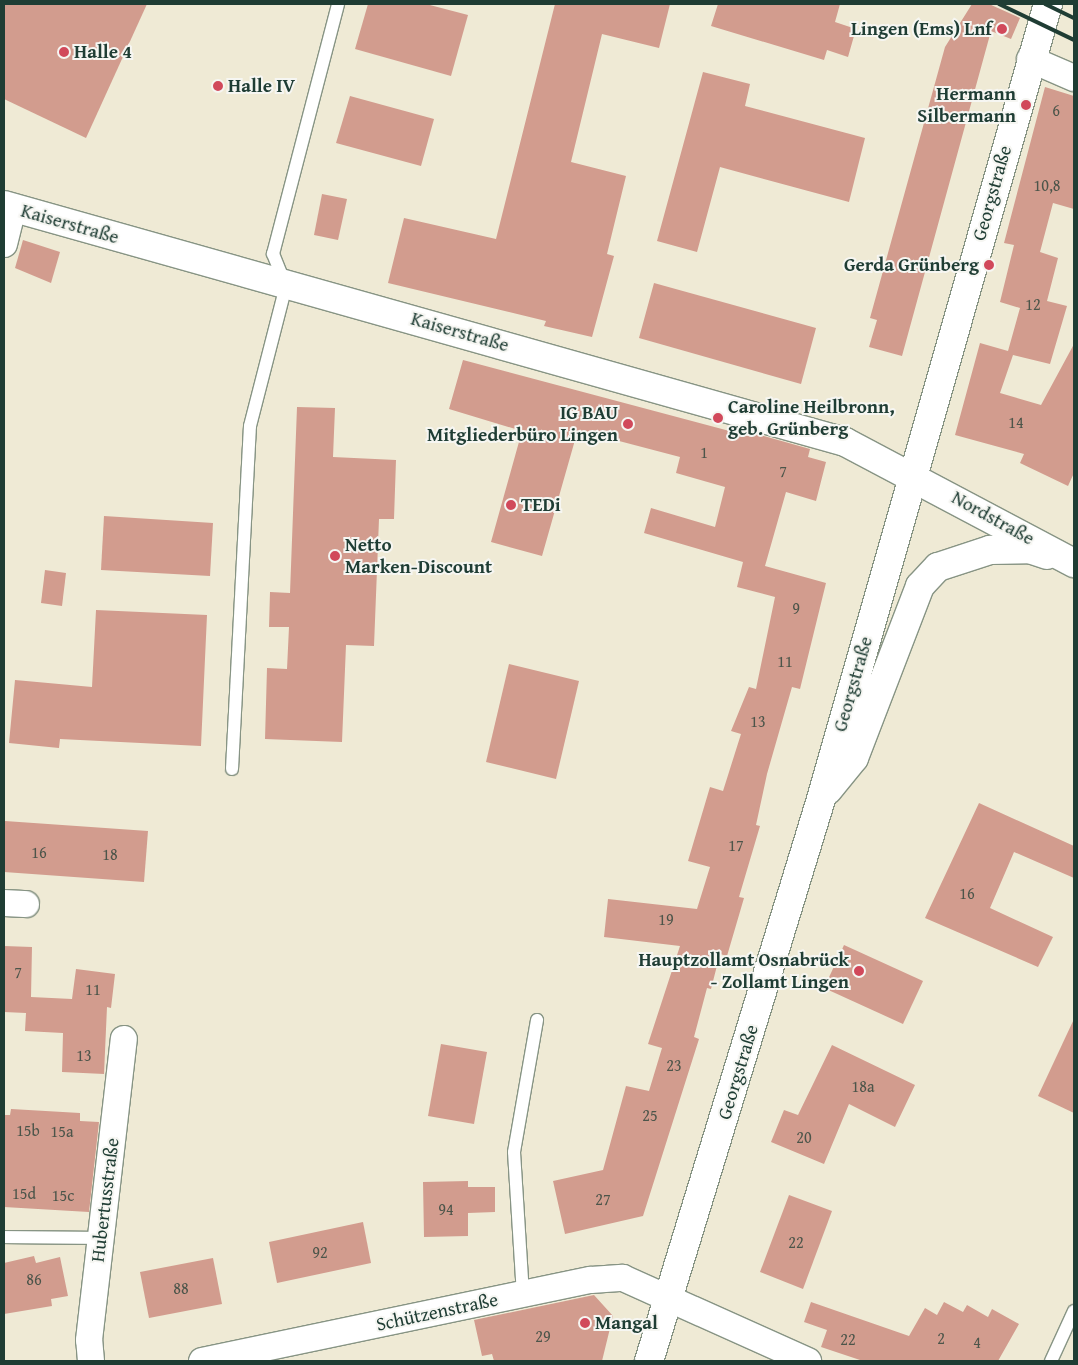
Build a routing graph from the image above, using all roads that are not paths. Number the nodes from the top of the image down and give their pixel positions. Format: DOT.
graph roads {
  1 [pos="338,4"];
  2 [pos="1048,4"];
  3 [pos="1030,59"];
  4 [pos="1074,78"];
  5 [pos="9,206"];
  6 [pos="4,244"];
  7 [pos="286,286"];
  8 [pos="912,473"];
  9 [pos="1074,565"];
  10 [pos="232,769"];
  11 [pos="820,799"];
  12 [pos="537,1020"];
  13 [pos="124,1040"];
  14 [pos="4,1236"];
  15 [pos="100,1238"];
  16 [pos="523,1294"];
  17 [pos="670,1298"];
  18 [pos="1074,1311"];
  19 [pos="303,1351"];
  20 [pos="91,1361"];
  21 [pos="202,1361"];
  22 [pos="649,1361"];
  23 [pos="808,1361"];
  24 [pos="1051,1361"];
  1 -- 7 [label="lane"];
  2 -- 3 [label="main road, Georgstraße"];
  3 -- 4 [label="street"];
  3 -- 8 [label="main road, Georgstraße"];
  5 -- 6 [label="street"];
  5 -- 7 [label="main road, Kaiserstraße"];
  7 -- 8 [label="main road, Kaiserstraße"];
  7 -- 10 [label="lane"];
  8 -- 9 [label="main road, Nordstraße"];
  8 -- 11 [label="main road, Georgstraße"];
  9 -- 11 [label="main road"];
  11 -- 17 [label="main road, Georgstraße"];
  12 -- 16 [label="lane"];
  13 -- 15 [label="street, Hubertusstraße"];
  14 -- 15 [label="lane"];
  15 -- 20 [label="street, Hubertusstraße"];
  16 -- 17 [label="street, Schützenstraße"];
  16 -- 19 [label="street, Schützenstraße"];
  17 -- 22 [label="main road, Georgstraße"];
  17 -- 23 [label="street, Schützenstraße"];
  18 -- 24 [label="lane"];
  19 -- 21 [label="street, Schützenstraße"];
}
